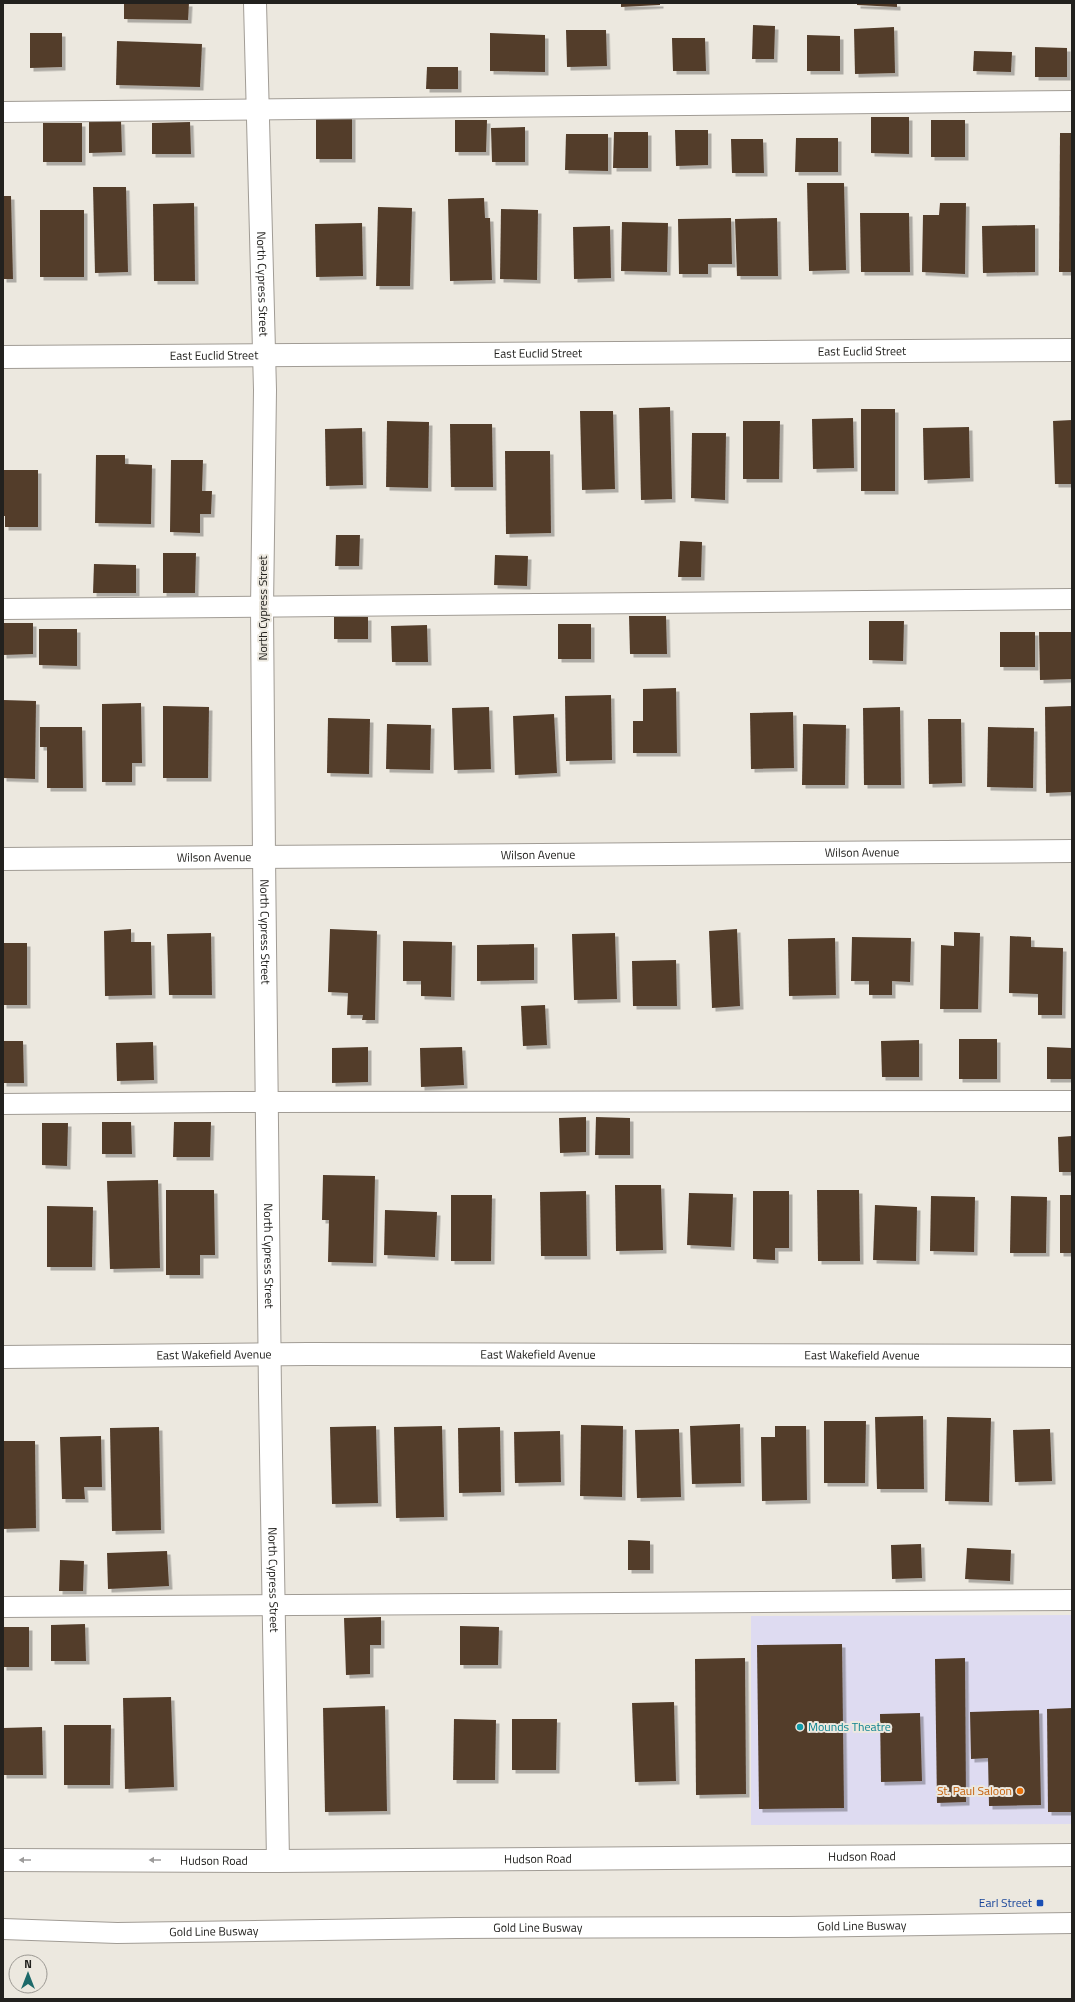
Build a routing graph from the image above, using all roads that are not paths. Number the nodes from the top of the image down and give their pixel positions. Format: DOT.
graph roads {
  1 [pos="255,3"];
  2 [pos="1072,101"];
  3 [pos="257,108"];
  4 [pos="3,112"];
  5 [pos="1072,350"];
  6 [pos="264,356"];
  7 [pos="3,357"];
  8 [pos="1072,599"];
  9 [pos="262,608"];
  10 [pos="3,609"];
  11 [pos="1072,851"];
  12 [pos="264,856"];
  13 [pos="3,859"];
  14 [pos="1072,1101"];
  15 [pos="268,1102"];
  16 [pos="3,1104"];
  17 [pos="269,1354"];
  18 [pos="3,1356"];
  19 [pos="1072,1356"];
  20 [pos="1072,1600"];
  21 [pos="273,1607"];
  22 [pos="3,1608"];
  23 [pos="1072,1855"];
  24 [pos="3,1860"];
  25 [pos="278,1861"];
  26 [pos="1072,1923"];
  27 [pos="3,1929"];
  1 -- 3 [label="street, North Cypress Street"];
  2 -- 3 [label="lane"];
  3 -- 4 [label="lane"];
  3 -- 6 [label="street, North Cypress Street"];
  5 -- 6 [label="street, East Euclid Street"];
  6 -- 7 [label="street, East Euclid Street"];
  6 -- 9 [label="street, North Cypress Street"];
  8 -- 9 [label="lane"];
  9 -- 10 [label="lane"];
  9 -- 12 [label="street, North Cypress Street"];
  11 -- 12 [label="street, Wilson Avenue"];
  12 -- 13 [label="street, Wilson Avenue"];
  12 -- 15 [label="street, North Cypress Street"];
  14 -- 15 [label="lane"];
  15 -- 16 [label="lane"];
  15 -- 17 [label="street, North Cypress Street"];
  17 -- 18 [label="street, East Wakefield Avenue"];
  17 -- 19 [label="street, East Wakefield Avenue"];
  17 -- 21 [label="street, North Cypress Street"];
  20 -- 21 [label="lane"];
  21 -- 22 [label="lane"];
  21 -- 25 [label="street, North Cypress Street"];
  23 -- 25 [label="street, Hudson Road"];
  25 -- 24 [label="street, Hudson Road, one-way"];
  26 -- 27 [label="lane, Gold Line Busway"];
}
